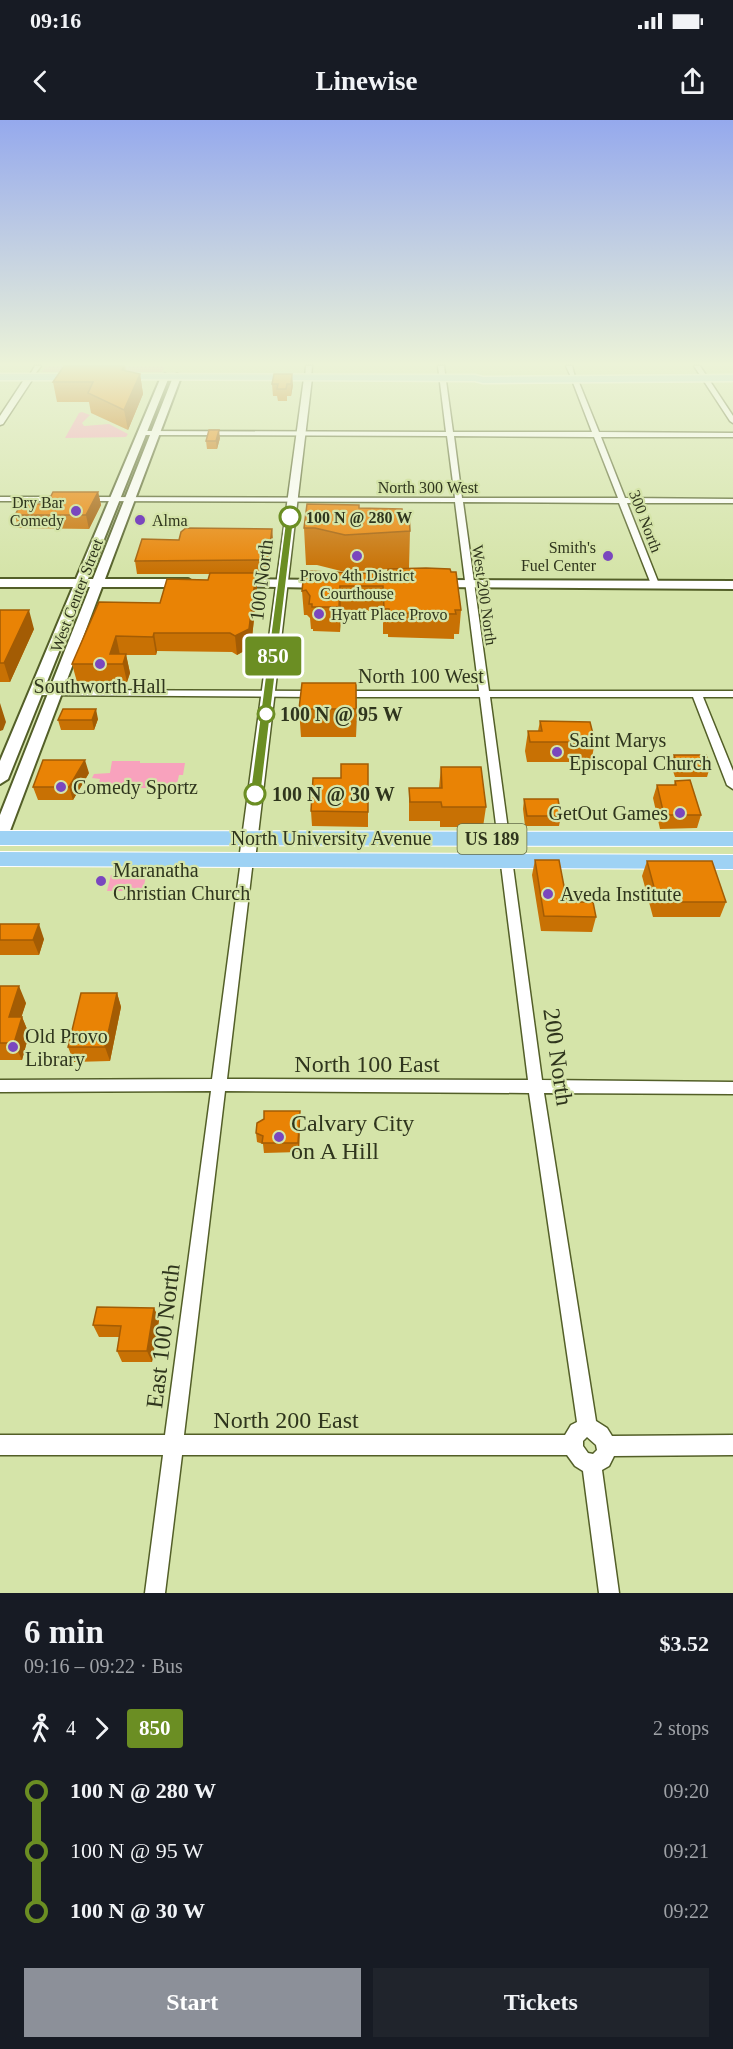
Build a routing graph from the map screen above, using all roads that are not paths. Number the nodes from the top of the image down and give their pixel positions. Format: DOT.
graph roads {
  1 [pos="451,434"];
  2 [pos="595,434"];
  3 [pos="141,435"];
  4 [pos="155,435"];
  5 [pos="301,435"];
  6 [pos="697,435"];
  7 [pos="733,435"];
  8 [pos="0,499"];
  9 [pos="122,499"];
  10 [pos="292,500"];
  11 [pos="459,500"];
  12 [pos="623,501"];
  13 [pos="733,501"];
  14 [pos="653,579"];
  15 [pos="0,583"];
  16 [pos="81,583"];
  17 [pos="98,583"];
  18 [pos="200,583"];
  19 [pos="224,583"];
  20 [pos="282,583"];
  21 [pos="344,584"];
  22 [pos="423,584"];
  23 [pos="468,584"];
  24 [pos="733,585"];
  25 [pos="36,693"];
  26 [pos="55,693"];
  27 [pos="268,693"];
  28 [pos="483,694"];
  29 [pos="697,694"];
  30 [pos="733,694"];
  31 [pos="0,779"];
  32 [pos="733,785"];
  33 [pos="0,837"];
  34 [pos="250,838"];
  35 [pos="503,839"];
  36 [pos="733,839"];
  37 [pos="0,859"];
  38 [pos="247,860"];
  39 [pos="506,861"];
  40 [pos="733,862"];
  41 [pos="219,1085"];
  42 [pos="0,1086"];
  43 [pos="536,1088"];
  44 [pos="733,1088"];
  45 [pos="587,1427"];
  46 [pos="0,1445"];
  47 [pos="173,1445"];
  48 [pos="573,1445"];
  49 [pos="733,1445"];
  50 [pos="606,1446"];
  51 [pos="592,1465"];
  52 [pos="155,1593"];
  53 [pos="609,1593"];
  1 -- 11 [label="street"];
  2 -- 12 [label="street, 300 North"];
  3 -- 9 [label="main road, West Center Street"];
  4 -- 9 [label="main road, West Center Street"];
  5 -- 10 [label="street, 100 North"];
  6 -- 7 [label="street"];
  8 -- 9 [label="street, North 300 West"];
  9 -- 10 [label="street, North 300 West"];
  9 -- 16 [label="main road, West Center Street"];
  9 -- 17 [label="main road, West Center Street"];
  10 -- 11 [label="street, North 300 West"];
  10 -- 20 [label="street, 100 North"];
  11 -- 12 [label="street, North 300 West"];
  11 -- 23 [label="street, West 200 North"];
  12 -- 13 [label="street, North 300 West"];
  12 -- 14 [label="street, 300 North"];
  14 -- 23 [label="main road"];
  14 -- 24 [label="main road"];
  15 -- 16 [label="main road"];
  16 -- 17 [label="main road"];
  16 -- 25 [label="main road, West Center Street"];
  17 -- 18 [label="main road"];
  17 -- 26 [label="main road, West Center Street"];
  19 -- 20 [label="main road"];
  20 -- 21 [label="main road"];
  20 -- 27 [label="street, 100 North"];
  22 -- 23 [label="main road"];
  23 -- 28 [label="street, West 200 North"];
  25 -- 26 [label="street, North 100 West"];
  25 -- 31 [label="main road, West Center Street"];
  26 -- 27 [label="street, North 100 West"];
  26 -- 33 [label="main road, West Center Street"];
  27 -- 28 [label="street, North 100 West"];
  27 -- 34 [label="street, 100 North"];
  28 -- 29 [label="street, North 100 West"];
  28 -- 35 [label="street, 200 North"];
  29 -- 30 [label="street, North 100 West"];
  29 -- 32 [label="street"];
  33 -- 34 [label="highway, North University Avenue / US 189"];
  34 -- 35 [label="highway, North University Avenue / US 189"];
  34 -- 38 [label="street, 100 North"];
  35 -- 36 [label="highway, North University Avenue / US 189"];
  35 -- 39 [label="street, 200 North"];
  37 -- 38 [label="highway, North University Avenue / US 189"];
  38 -- 39 [label="highway, North University Avenue / US 189"];
  38 -- 41 [label="street, 100 North"];
  39 -- 40 [label="highway, North University Avenue / US 189"];
  39 -- 43 [label="street, 200 North"];
  41 -- 42 [label="street, North 100 East"];
  41 -- 43 [label="street, North 100 East"];
  41 -- 47 [label="street, East 100 North"];
  43 -- 44 [label="street, North 100 East"];
  43 -- 45 [label="street, 200 North"];
  45 -- 48 [label="street"];
  45 -- 50 [label="street"];
  46 -- 47 [label="street, North 200 East"];
  47 -- 48 [label="street, North 200 East"];
  47 -- 52 [label="street, East 100 North"];
  48 -- 51 [label="street"];
  49 -- 50 [label="street"];
  50 -- 51 [label="street"];
  51 -- 53 [label="street"];
}
